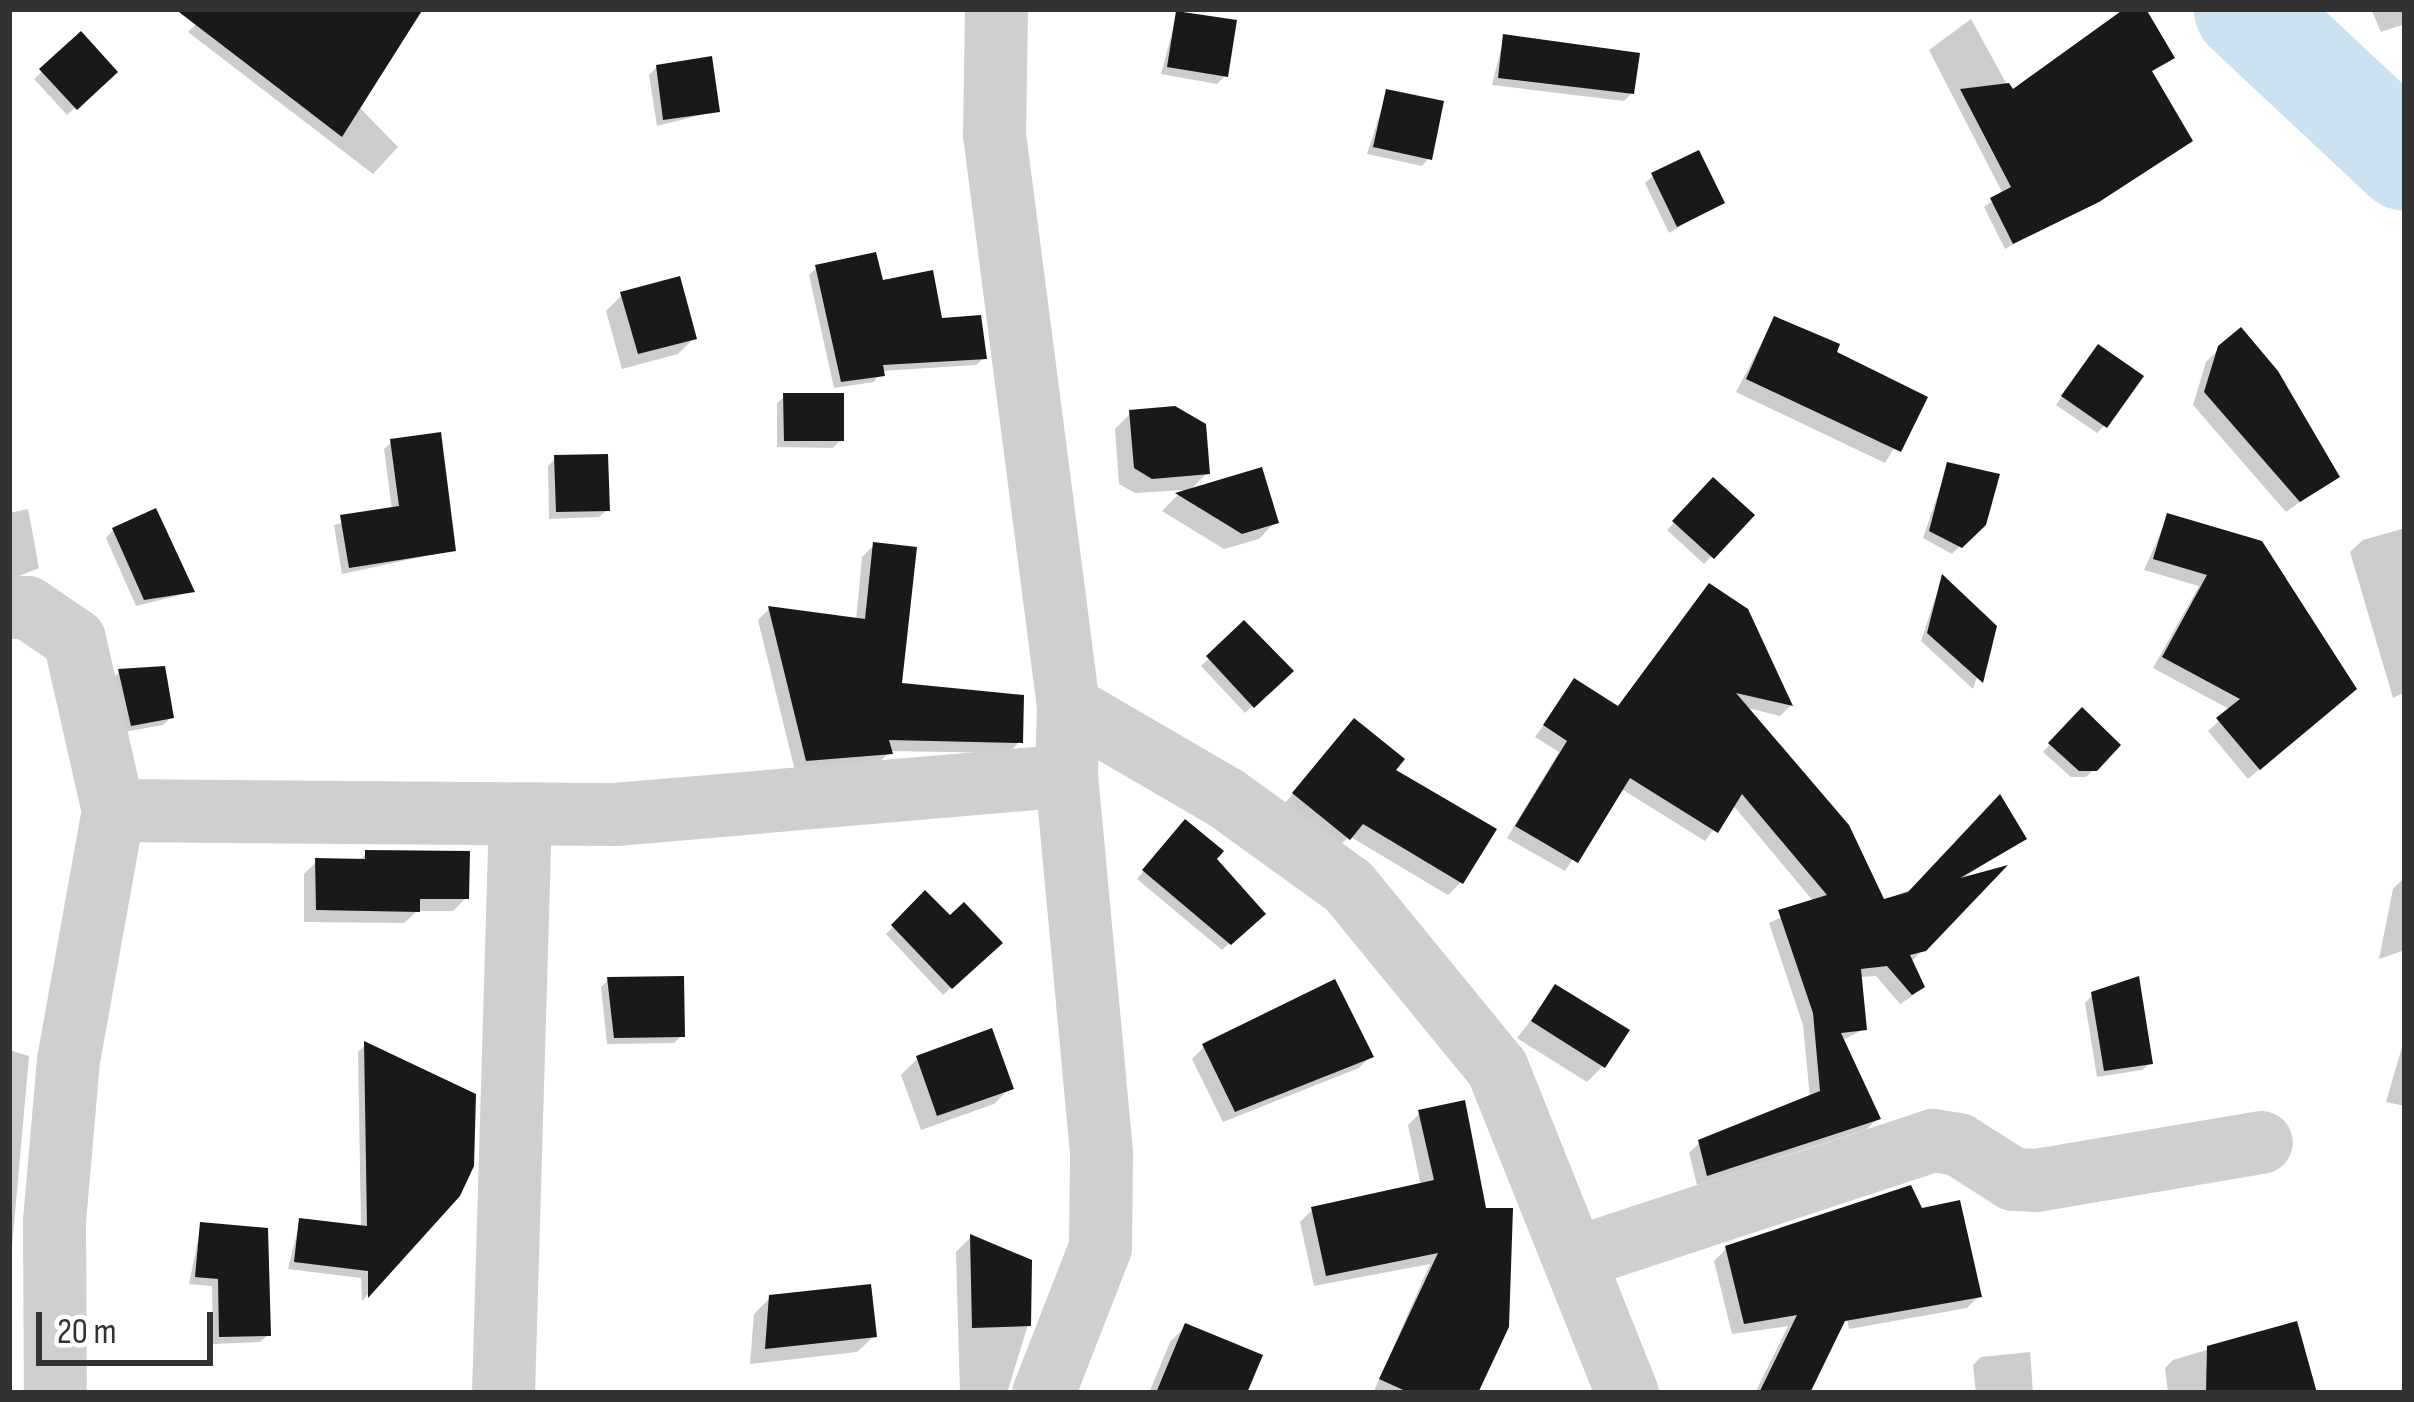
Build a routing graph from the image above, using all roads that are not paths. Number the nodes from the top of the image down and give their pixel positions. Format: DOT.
graph roads {
  1 [pos="996,9"];
  2 [pos="9,607"];
  3 [pos="1068,706"];
  4 [pos="1066,775"];
  5 [pos="113,811"];
  6 [pos="520,815"];
  7 [pos="2261,1142"];
  8 [pos="1577,1256"];
  9 [pos="55,1393"];
  10 [pos="503,1393"];
  11 [pos="1043,1393"];
  12 [pos="1627,1393"];
  1 -- 3 [label="street"];
  2 -- 5 [label="street"];
  3 -- 4 [label="street"];
  3 -- 8 [label="street"];
  4 -- 6 [label="street"];
  4 -- 11 [label="street"];
  5 -- 6 [label="street"];
  5 -- 9 [label="street"];
  6 -- 10 [label="street"];
  7 -- 8 [label="street"];
  8 -- 12 [label="street"];
}
